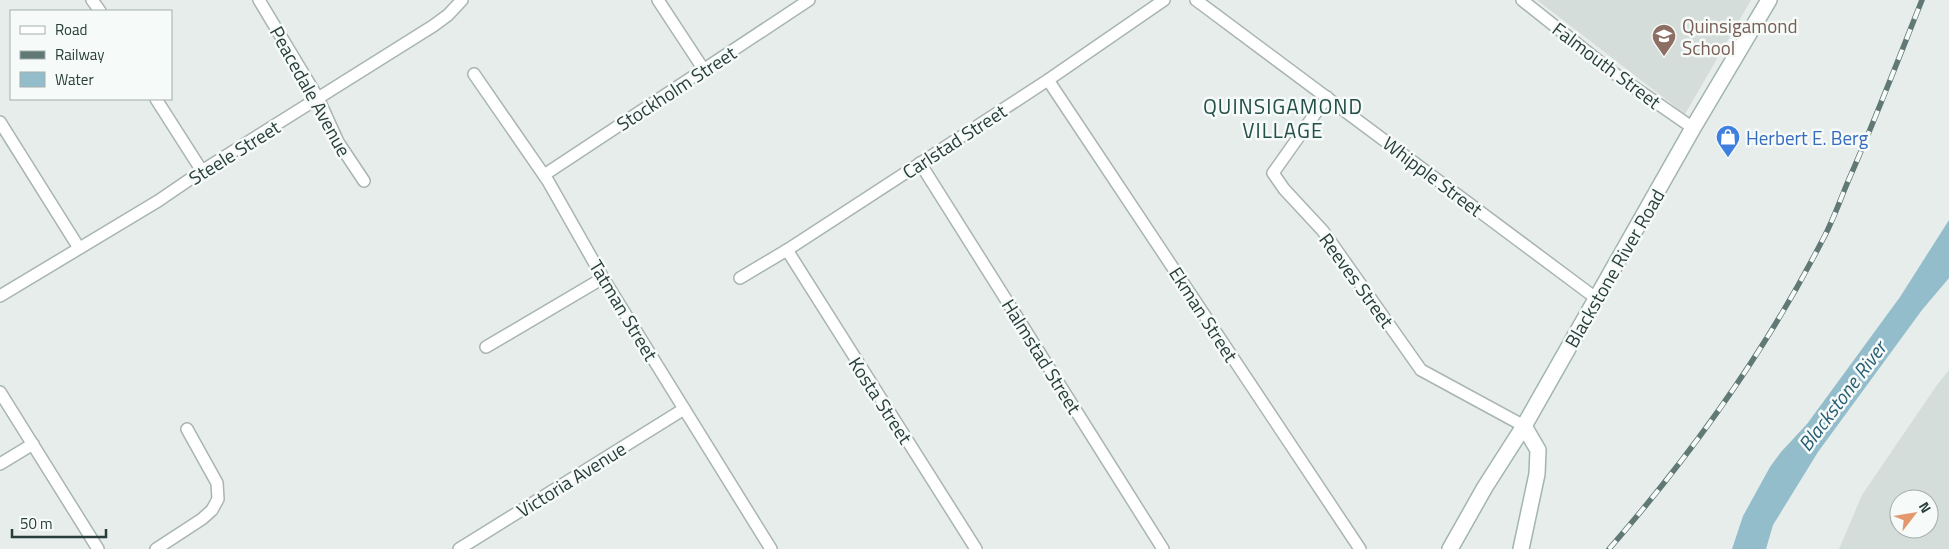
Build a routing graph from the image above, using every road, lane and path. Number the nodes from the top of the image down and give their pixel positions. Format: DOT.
graph roads {
  1 [pos="259,0"];
  2 [pos="462,0"];
  3 [pos="658,0"];
  4 [pos="809,0"];
  5 [pos="1164,0"];
  6 [pos="1196,0"];
  7 [pos="1522,0"];
  8 [pos="1769,0"];
  9 [pos="704,70"];
  10 [pos="474,74"];
  11 [pos="1048,80"];
  12 [pos="1327,97"];
  13 [pos="318,98"];
  14 [pos="157,100"];
  15 [pos="0,122"];
  16 [pos="1693,128"];
  17 [pos="920,163"];
  18 [pos="202,171"];
  19 [pos="544,175"];
  20 [pos="364,181"];
  21 [pos="79,248"];
  22 [pos="787,250"];
  23 [pos="603,278"];
  24 [pos="740,278"];
  25 [pos="0,296"];
  26 [pos="1597,299"];
  27 [pos="486,347"];
  28 [pos="0,392"];
  29 [pos="684,409"];
  30 [pos="1524,426"];
  31 [pos="187,429"];
  32 [pos="33,444"];
  33 [pos="0,464"];
  34 [pos="98,549"];
  35 [pos="156,549"];
  36 [pos="459,549"];
  37 [pos="771,549"];
  38 [pos="976,549"];
  39 [pos="1163,549"];
  40 [pos="1360,549"];
  41 [pos="1450,549"];
  42 [pos="1521,549"];
  1 -- 13 [label="street, Peacedale Avenue"];
  2 -- 13 [label="street, Steele Street"];
  3 -- 9 [label="street"];
  4 -- 9 [label="street, Stockholm Street"];
  5 -- 11 [label="street, Carlstad Street"];
  6 -- 12 [label="street, Whipple Street"];
  7 -- 16 [label="street, Falmouth Street"];
  8 -- 16 [label="main road, Blackstone River Road"];
  9 -- 19 [label="street, Stockholm Street"];
  10 -- 19 [label="street, Tatman Street"];
  11 -- 17 [label="street, Carlstad Street"];
  11 -- 40 [label="street, Ekman Street"];
  12 -- 26 [label="street, Whipple Street"];
  12 -- 30 [label="street, Reeves Street"];
  13 -- 18 [label="street, Steele Street"];
  13 -- 20 [label="street, Peacedale Avenue"];
  14 -- 18 [label="street"];
  15 -- 21 [label="street"];
  16 -- 26 [label="main road, Blackstone River Road"];
  17 -- 22 [label="street, Carlstad Street"];
  17 -- 39 [label="street, Halmstad Street"];
  18 -- 21 [label="street, Steele Street"];
  19 -- 23 [label="street, Tatman Street"];
  21 -- 25 [label="street, Steele Street"];
  22 -- 24 [label="street, Carlstad Street"];
  22 -- 38 [label="street, Kosta Street"];
  23 -- 27 [label="street"];
  23 -- 29 [label="street, Tatman Street"];
  26 -- 30 [label="main road, Blackstone River Road"];
  28 -- 32 [label="street"];
  29 -- 36 [label="street, Victoria Avenue"];
  29 -- 37 [label="street, Tatman Street"];
  30 -- 41 [label="main road, Blackstone River Road"];
  30 -- 42 [label="main road"];
  31 -- 35 [label="street"];
  32 -- 33 [label="street"];
  32 -- 34 [label="street"];
}
